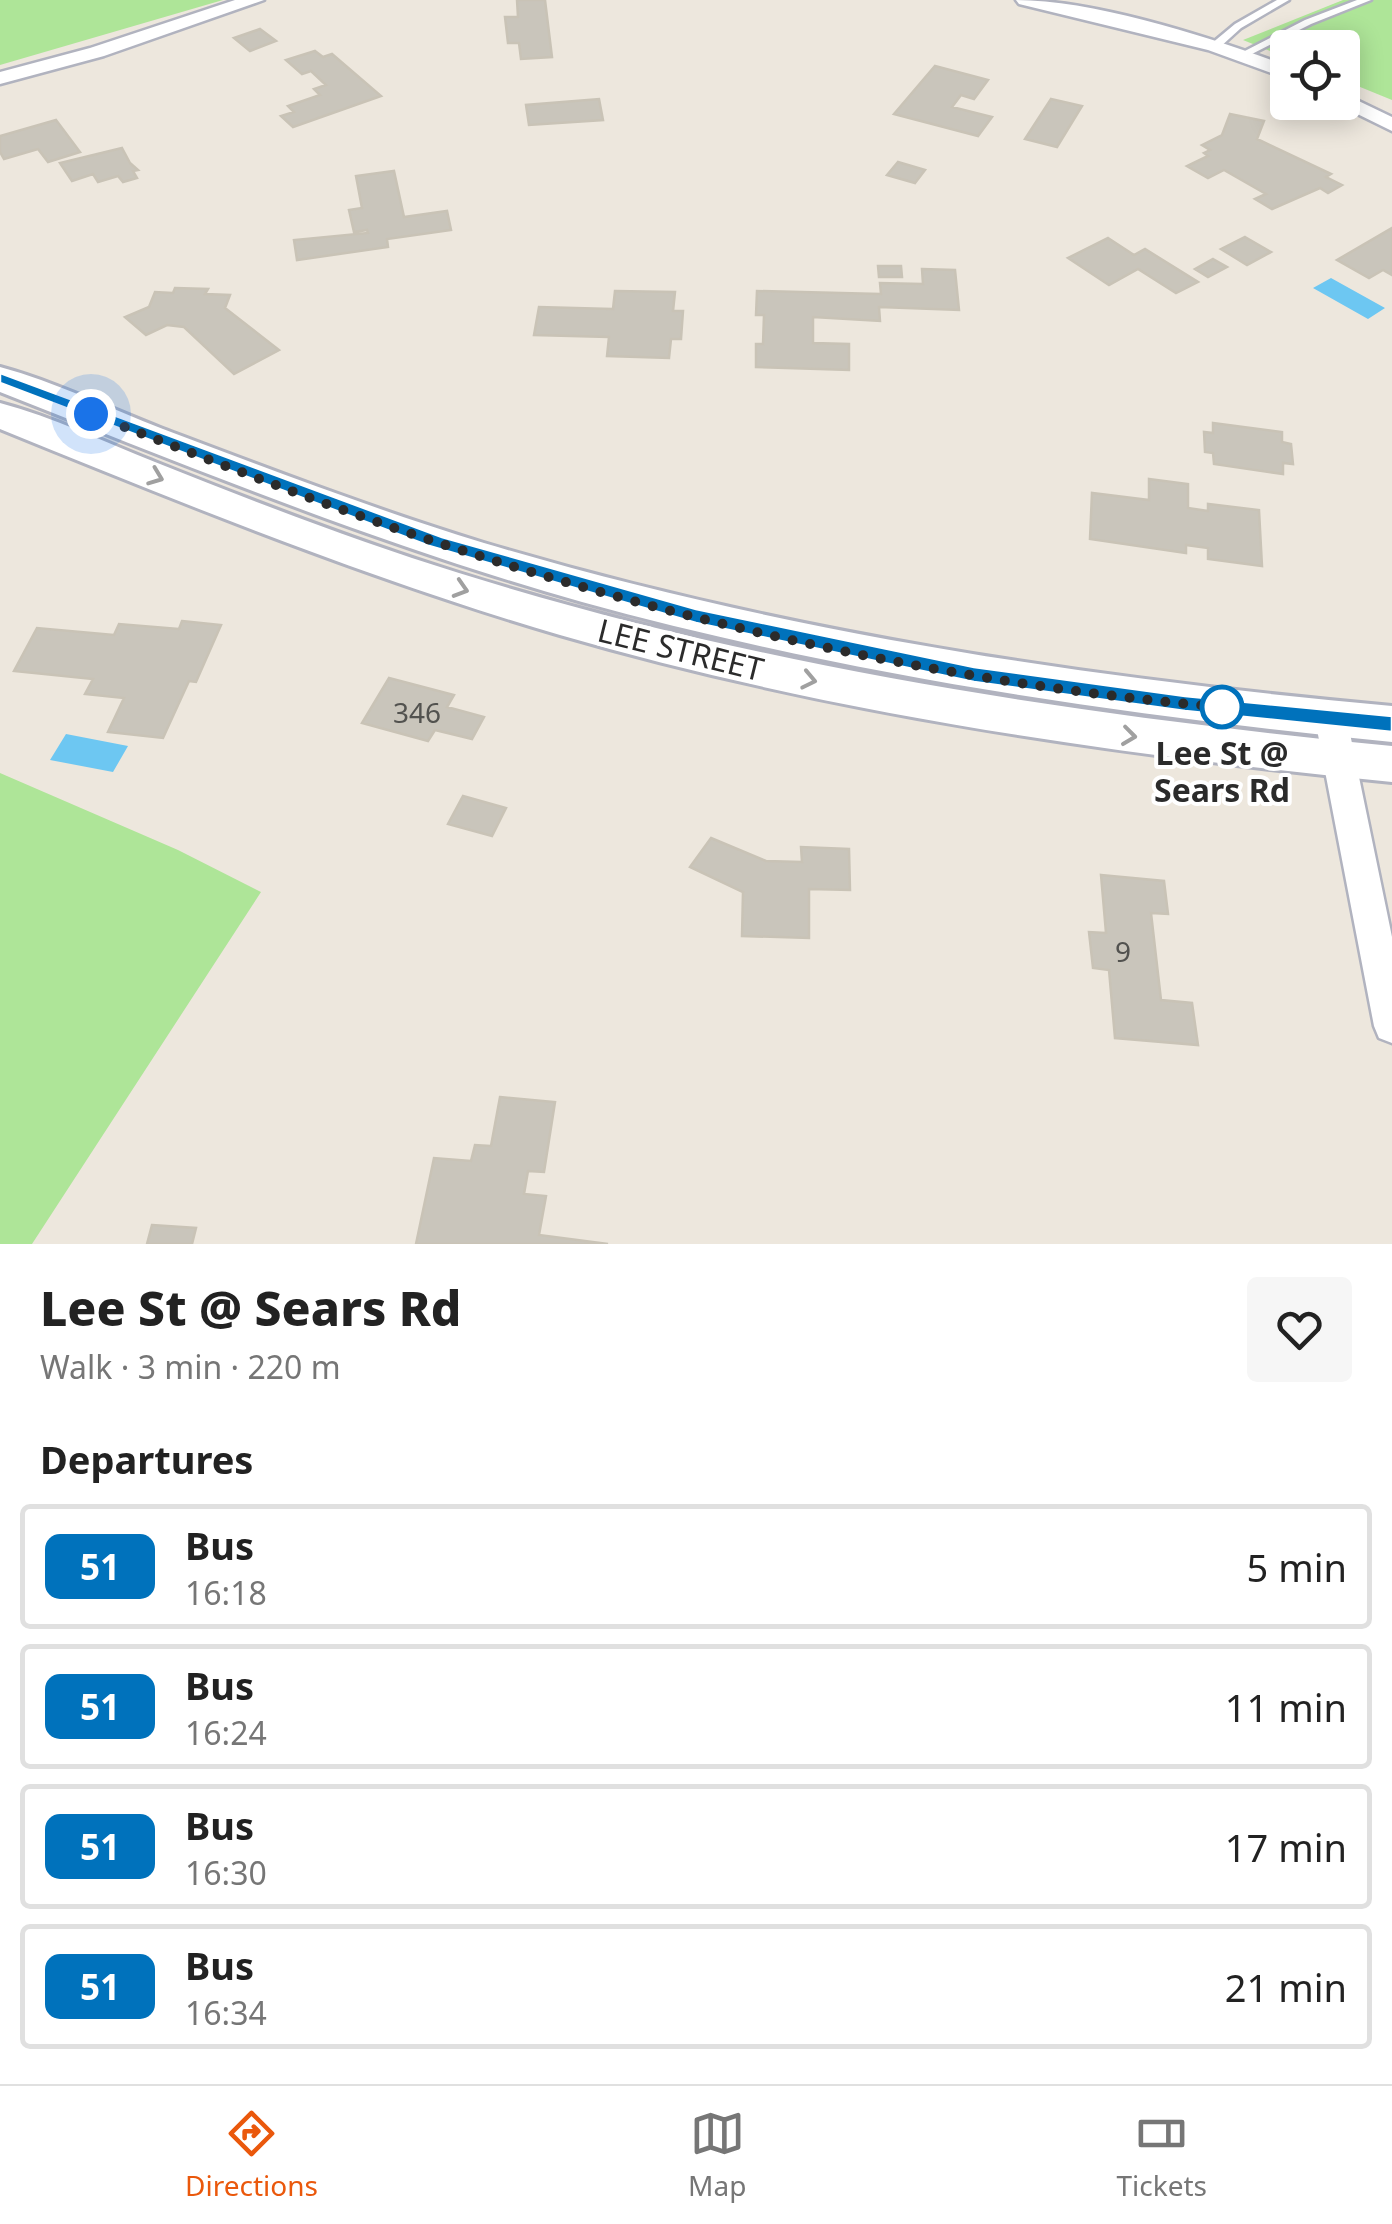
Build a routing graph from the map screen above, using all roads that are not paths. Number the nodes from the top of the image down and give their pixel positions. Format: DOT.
graph roads {
  1 [pos="254,0"];
  2 [pos="1026,0"];
  3 [pos="1284,0"];
  4 [pos="1366,0"];
  5 [pos="1215,46"];
  6 [pos="1244,54"];
  7 [pos="1270,65"];
  8 [pos="0,78"];
  9 [pos="1360,108"];
  10 [pos="1392,125"];
  11 [pos="0,379"];
  12 [pos="0,416"];
  13 [pos="1392,724"];
  14 [pos="1335,739"];
  15 [pos="1392,764"];
  16 [pos="1392,1026"];
  1 -- 8 [label="street"];
  2 -- 5 [label="street"];
  3 -- 5 [label="lane"];
  4 -- 6 [label="lane"];
  5 -- 6 [label="street"];
  6 -- 7 [label="street"];
  9 -- 10 [label="street"];
  11 -- 14 [label="main road, LEE STREET"];
  12 -- 14 [label="main road, LEE STREET, one-way"];
  13 -- 14 [label="main road, LEE STREET"];
  14 -- 15 [label="main road, LEE STREET"];
  14 -- 16 [label="street"];
}
